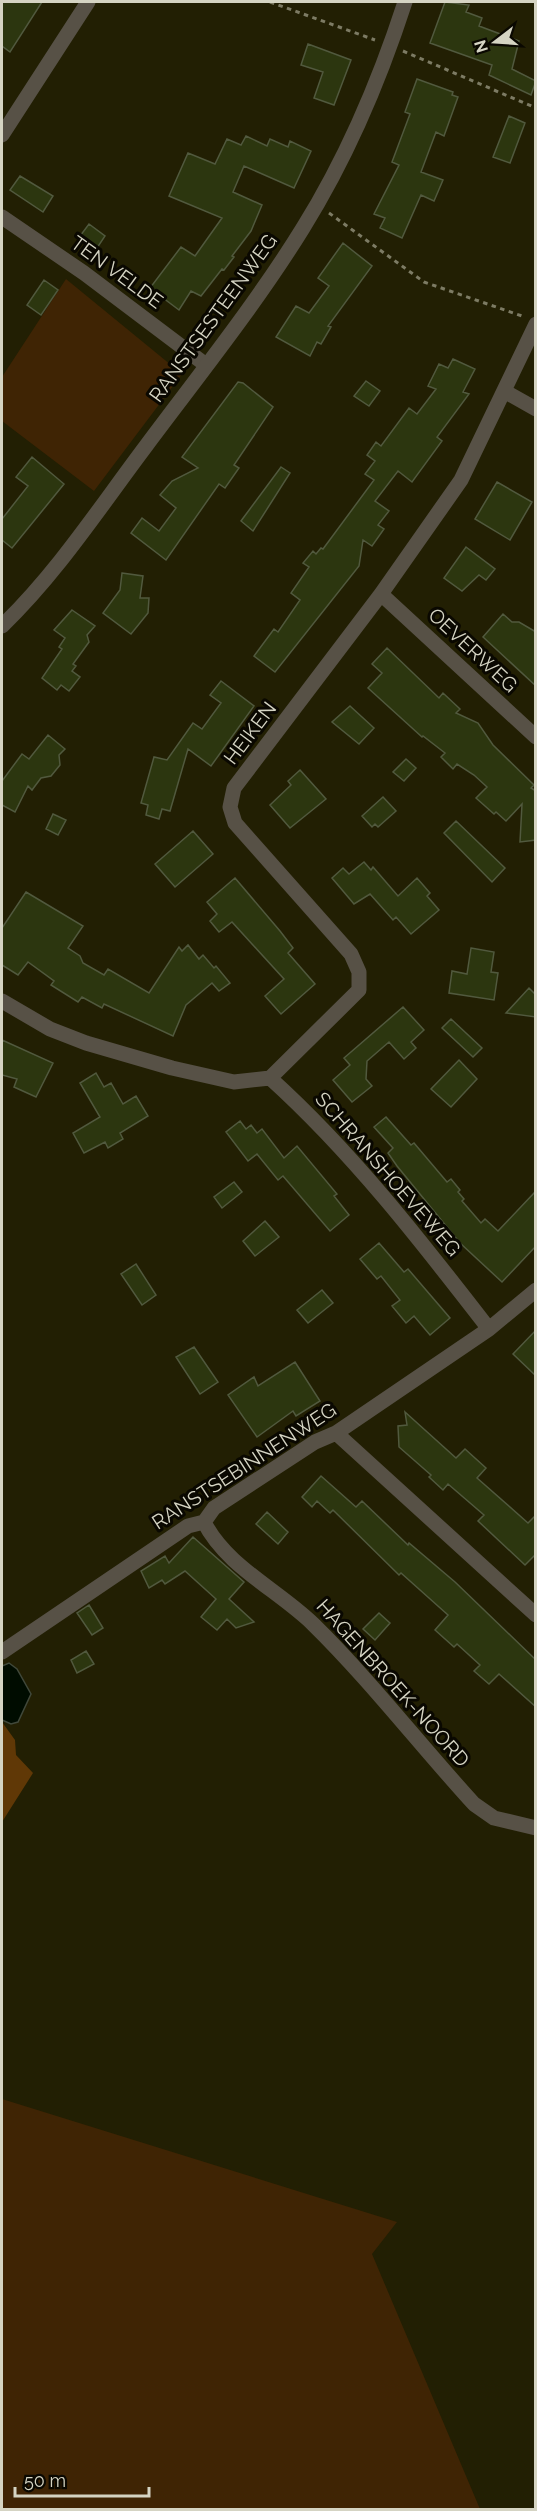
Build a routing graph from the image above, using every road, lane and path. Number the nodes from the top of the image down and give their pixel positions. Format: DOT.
graph roads {
  1 [pos="88,2"];
  2 [pos="405,2"];
  3 [pos="2,135"];
  4 [pos="317,204"];
  5 [pos="2,217"];
  6 [pos="530,320"];
  7 [pos="206,365"];
  8 [pos="504,391"];
  9 [pos="536,409"];
  10 [pos="381,594"];
  11 [pos="2,626"];
  12 [pos="536,737"];
  13 [pos="2,1001"];
  14 [pos="270,1078"];
  15 [pos="536,1290"];
  16 [pos="489,1329"];
  17 [pos="336,1433"];
  18 [pos="204,1522"];
  19 [pos="536,1615"];
  20 [pos="2,1652"];
  21 [pos="536,1828"];
  1 -- 3 [label="street"];
  2 -- 4 [label="street, RANSTSESTEENWEG"];
  4 -- 6 [label="path"];
  4 -- 7 [label="street, RANSTSESTEENWEG"];
  5 -- 7 [label="street, TEN VELDE"];
  6 -- 8 [label="street, HEIKEN"];
  7 -- 11 [label="street, RANSTSESTEENWEG"];
  8 -- 9 [label="street"];
  8 -- 10 [label="street, HEIKEN"];
  10 -- 12 [label="street, OEVERWEG"];
  10 -- 14 [label="street, HEIKEN"];
  13 -- 14 [label="street"];
  14 -- 16 [label="street, SCHRANSHOEVEWEG"];
  15 -- 16 [label="street, RANSTSEBINNENWEG"];
  16 -- 17 [label="street, RANSTSEBINNENWEG"];
  17 -- 18 [label="street, RANSTSEBINNENWEG"];
  17 -- 19 [label="street"];
  18 -- 20 [label="street, RANSTSEBINNENWEG"];
  18 -- 21 [label="street, HAGENBROEK-NOORD"];
}
